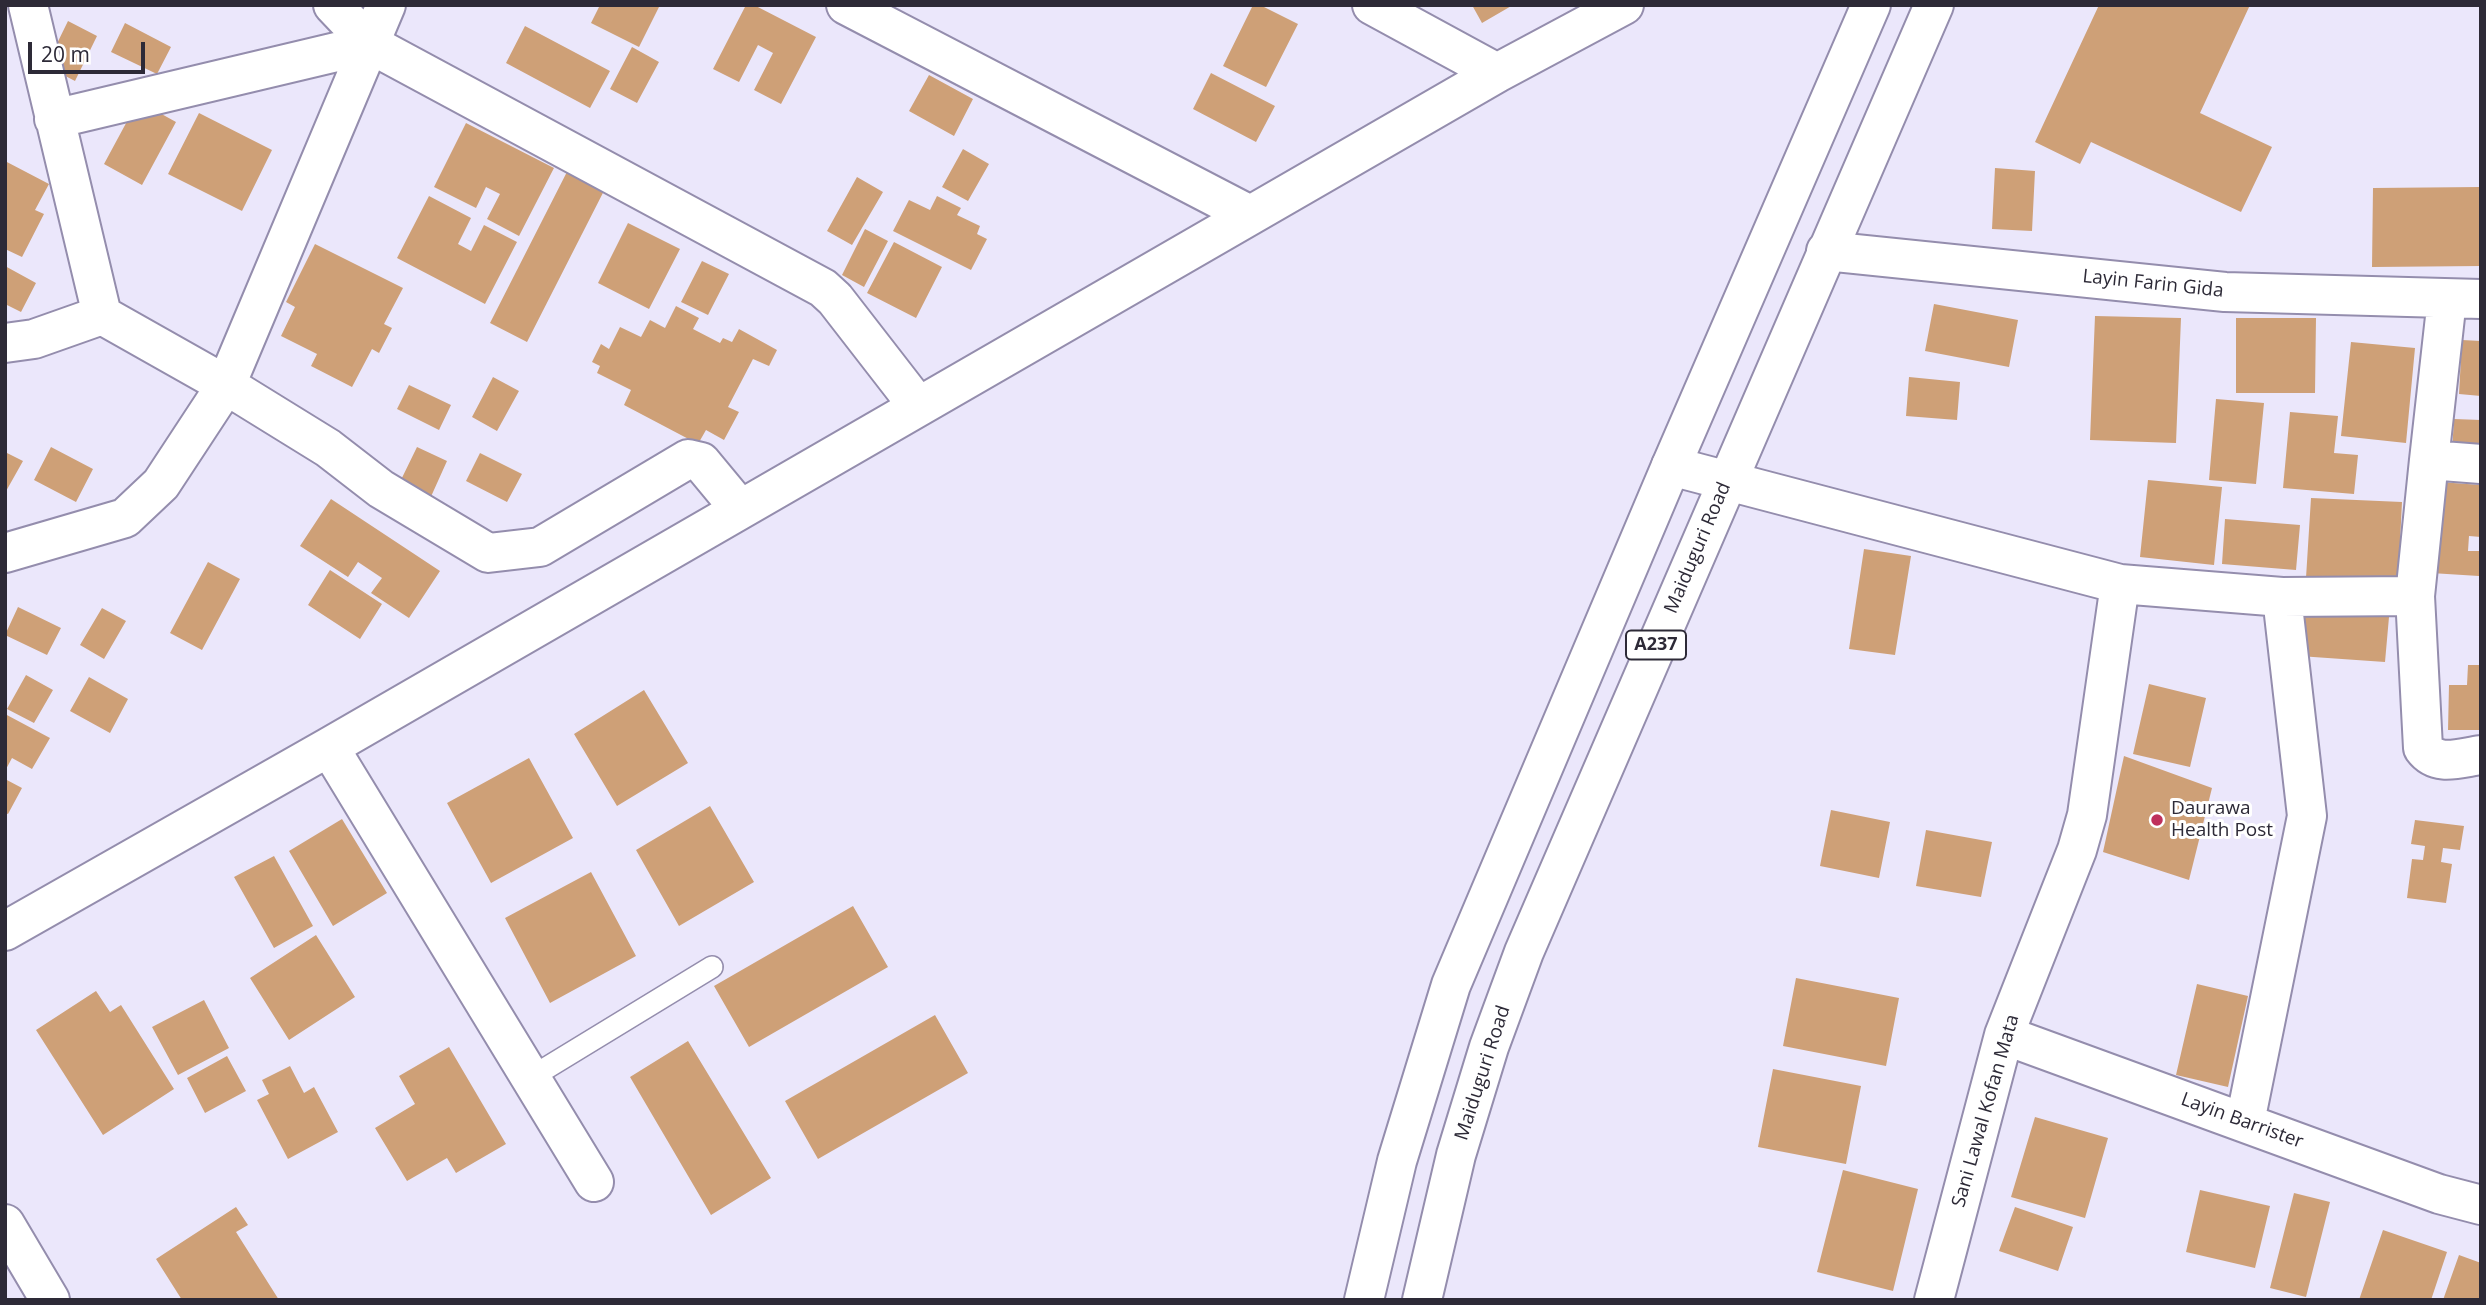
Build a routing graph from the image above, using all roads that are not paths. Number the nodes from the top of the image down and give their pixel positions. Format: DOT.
graph roads {
  1 [pos="28,5"];
  2 [pos="333,5"];
  3 [pos="386,5"];
  4 [pos="846,5"];
  5 [pos="1372,5"];
  6 [pos="1625,5"];
  7 [pos="1934,5"];
  8 [pos="1868,6"];
  9 [pos="370,44"];
  10 [pos="1497,73"];
  11 [pos="54,119"];
  12 [pos="1250,215"];
  13 [pos="1826,251"];
  14 [pos="2464,299"];
  15 [pos="102,315"];
  16 [pos="5,343"];
  17 [pos="226,384"];
  18 [pos="918,407"];
  19 [pos="2429,460"];
  20 [pos="2481,464"];
  21 [pos="1671,466"];
  22 [pos="1727,481"];
  23 [pos="740,509"];
  24 [pos="5,553"];
  25 [pos="2120,584"];
  26 [pos="2415,596"];
  27 [pos="2282,597"];
  28 [pos="329,747"];
  29 [pos="2481,755"];
  30 [pos="5,932"];
  31 [pos="712,967"];
  32 [pos="2004,1035"];
  33 [pos="530,1078"];
  34 [pos="2245,1122"];
  35 [pos="594,1182"];
  36 [pos="2481,1205"];
  37 [pos="5,1224"];
  38 [pos="50,1300"];
  39 [pos="1364,1300"];
  40 [pos="1422,1300"];
  41 [pos="1934,1300"];
  1 -- 11 [label="main road"];
  2 -- 9 [label="main road"];
  3 -- 9 [label="main road"];
  4 -- 12 [label="main road"];
  5 -- 10 [label="main road"];
  6 -- 10 [label="main road"];
  7 -- 13 [label="main road, Maiduguri Road / A237"];
  8 -- 21 [label="main road, A237"];
  9 -- 11 [label="main road"];
  9 -- 17 [label="main road"];
  9 -- 18 [label="main road"];
  10 -- 12 [label="main road"];
  11 -- 15 [label="main road"];
  12 -- 18 [label="main road"];
  13 -- 14 [label="main road, Layin Farin Gida"];
  13 -- 22 [label="main road, Maiduguri Road / A237"];
  14 -- 19 [label="main road"];
  15 -- 16 [label="main road"];
  15 -- 17 [label="main road"];
  17 -- 23 [label="main road"];
  17 -- 24 [label="main road"];
  18 -- 23 [label="main road"];
  19 -- 20 [label="main road"];
  19 -- 26 [label="main road"];
  21 -- 22 [label="main road"];
  21 -- 39 [label="main road, A237"];
  22 -- 25 [label="main road"];
  22 -- 40 [label="main road, Maiduguri Road / A237"];
  23 -- 28 [label="main road"];
  25 -- 27 [label="main road"];
  25 -- 32 [label="main road, Sani Lawal Kofan Mata"];
  26 -- 27 [label="main road"];
  26 -- 29 [label="main road"];
  27 -- 34 [label="main road"];
  28 -- 30 [label="main road"];
  28 -- 33 [label="main road"];
  31 -- 33 [label="lane"];
  32 -- 34 [label="main road, Layin Barrister"];
  32 -- 41 [label="main road, Sani Lawal Kofan Mata"];
  33 -- 35 [label="main road"];
  34 -- 36 [label="main road, Layin Barrister"];
  37 -- 38 [label="main road"];
}
